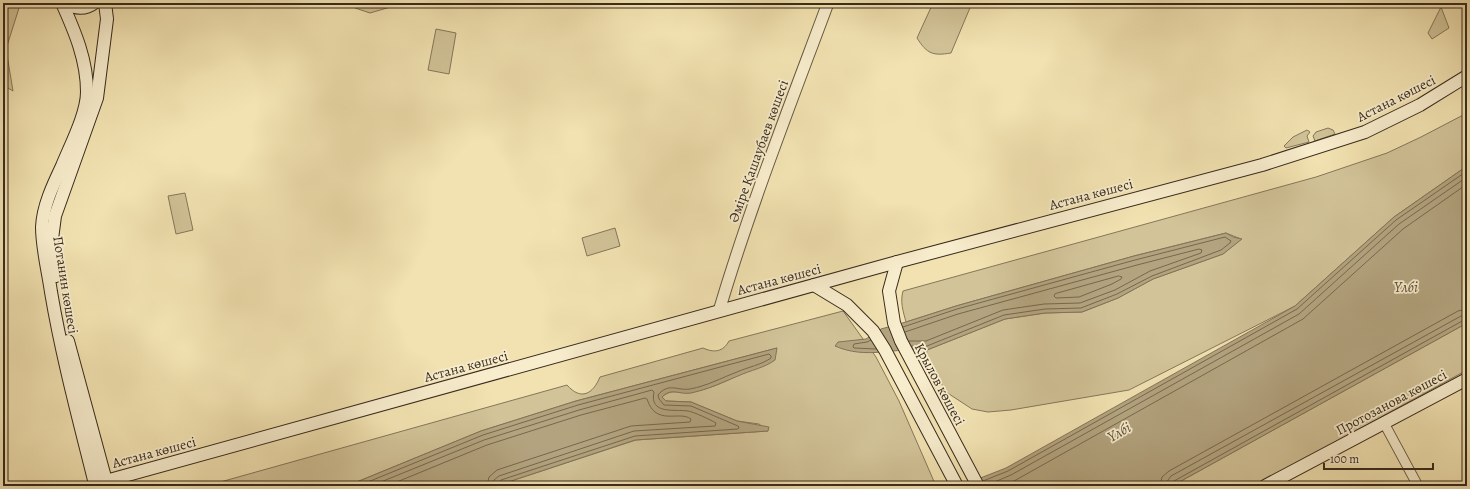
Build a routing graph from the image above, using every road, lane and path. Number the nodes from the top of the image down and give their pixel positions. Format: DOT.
graph roads {
  1 [pos="62,3"];
  2 [pos="94,3"];
  3 [pos="105,3"];
  4 [pos="828,3"];
  5 [pos="1467,76"];
  6 [pos="90,103"];
  7 [pos="897,262"];
  8 [pos="814,285"];
  9 [pos="719,311"];
  10 [pos="1467,379"];
  11 [pos="1384,424"];
  12 [pos="96,484"];
  13 [pos="957,486"];
  14 [pos="978,486"];
  15 [pos="1266,486"];
  16 [pos="1418,486"];
  1 -- 2 [label="main road"];
  1 -- 6 [label="main road, Потанин көшесі"];
  3 -- 6 [label="main road, Потанин көшесі"];
  4 -- 9 [label="street, Әміре Қашаубаев көшесі"];
  5 -- 7 [label="main road, Астана көшесі"];
  6 -- 12 [label="main road, Потанин көшесі"];
  7 -- 8 [label="main road, Астана көшесі"];
  7 -- 14 [label="main road, Крылов көшесі"];
  8 -- 9 [label="main road, Астана көшесі"];
  8 -- 13 [label="main road"];
  9 -- 12 [label="main road, Астана көшесі"];
  10 -- 11 [label="main road, Протозанова көшесі"];
  11 -- 15 [label="main road, Протозанова көшесі"];
  11 -- 16 [label="street"];
}
